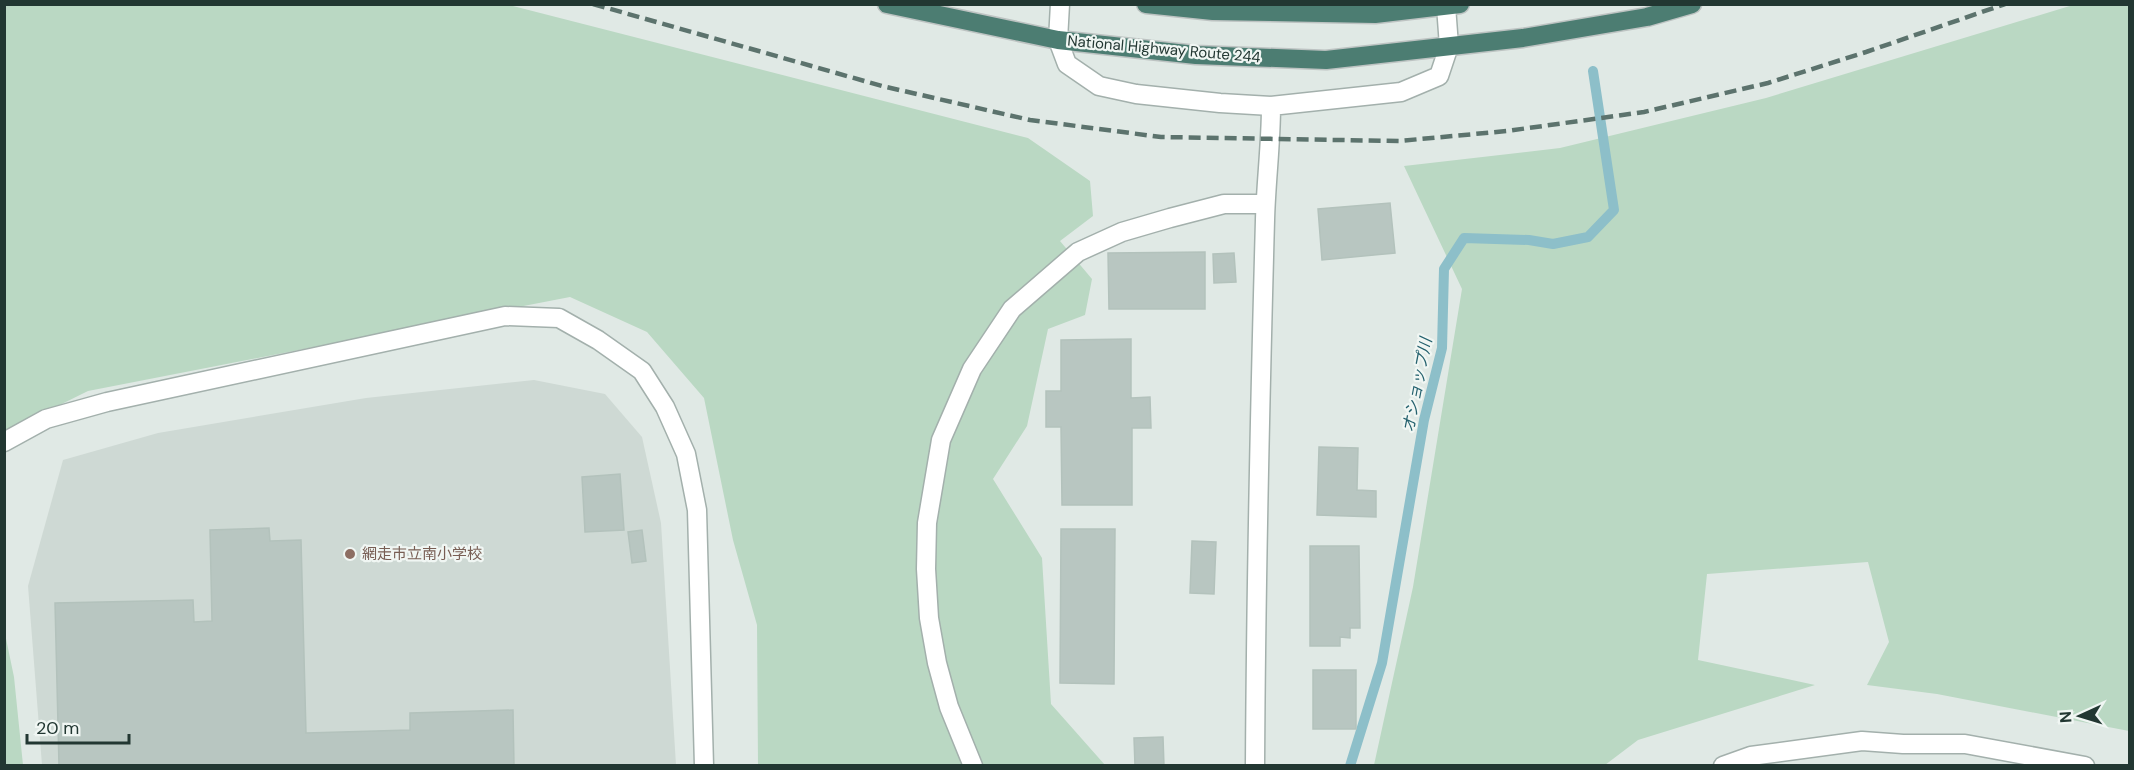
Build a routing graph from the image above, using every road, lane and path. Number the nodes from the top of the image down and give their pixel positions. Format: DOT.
graph roads {
  1 [pos="887,4"];
  2 [pos="1060,4"];
  3 [pos="1146,4"];
  4 [pos="1692,4"];
  5 [pos="1453,5"];
  6 [pos="1058,40"];
  7 [pos="1449,46"];
  8 [pos="1271,106"];
  9 [pos="1265,204"];
  10 [pos="4,442"];
  11 [pos="704,765"];
  12 [pos="973,765"];
  13 [pos="1255,765"];
  14 [pos="1723,765"];
  15 [pos="2085,765"];
  1 -- 6 [label="highway, National Highway Route 244"];
  2 -- 6 [label="street"];
  3 -- 5 [label="highway"];
  4 -- 7 [label="highway, National Highway Route 244"];
  5 -- 7 [label="street"];
  6 -- 7 [label="highway, National Highway Route 244"];
  6 -- 8 [label="street"];
  7 -- 8 [label="street"];
  8 -- 9 [label="street"];
  9 -- 12 [label="street"];
  9 -- 13 [label="street"];
  10 -- 11 [label="street"];
  14 -- 15 [label="street"];
}
